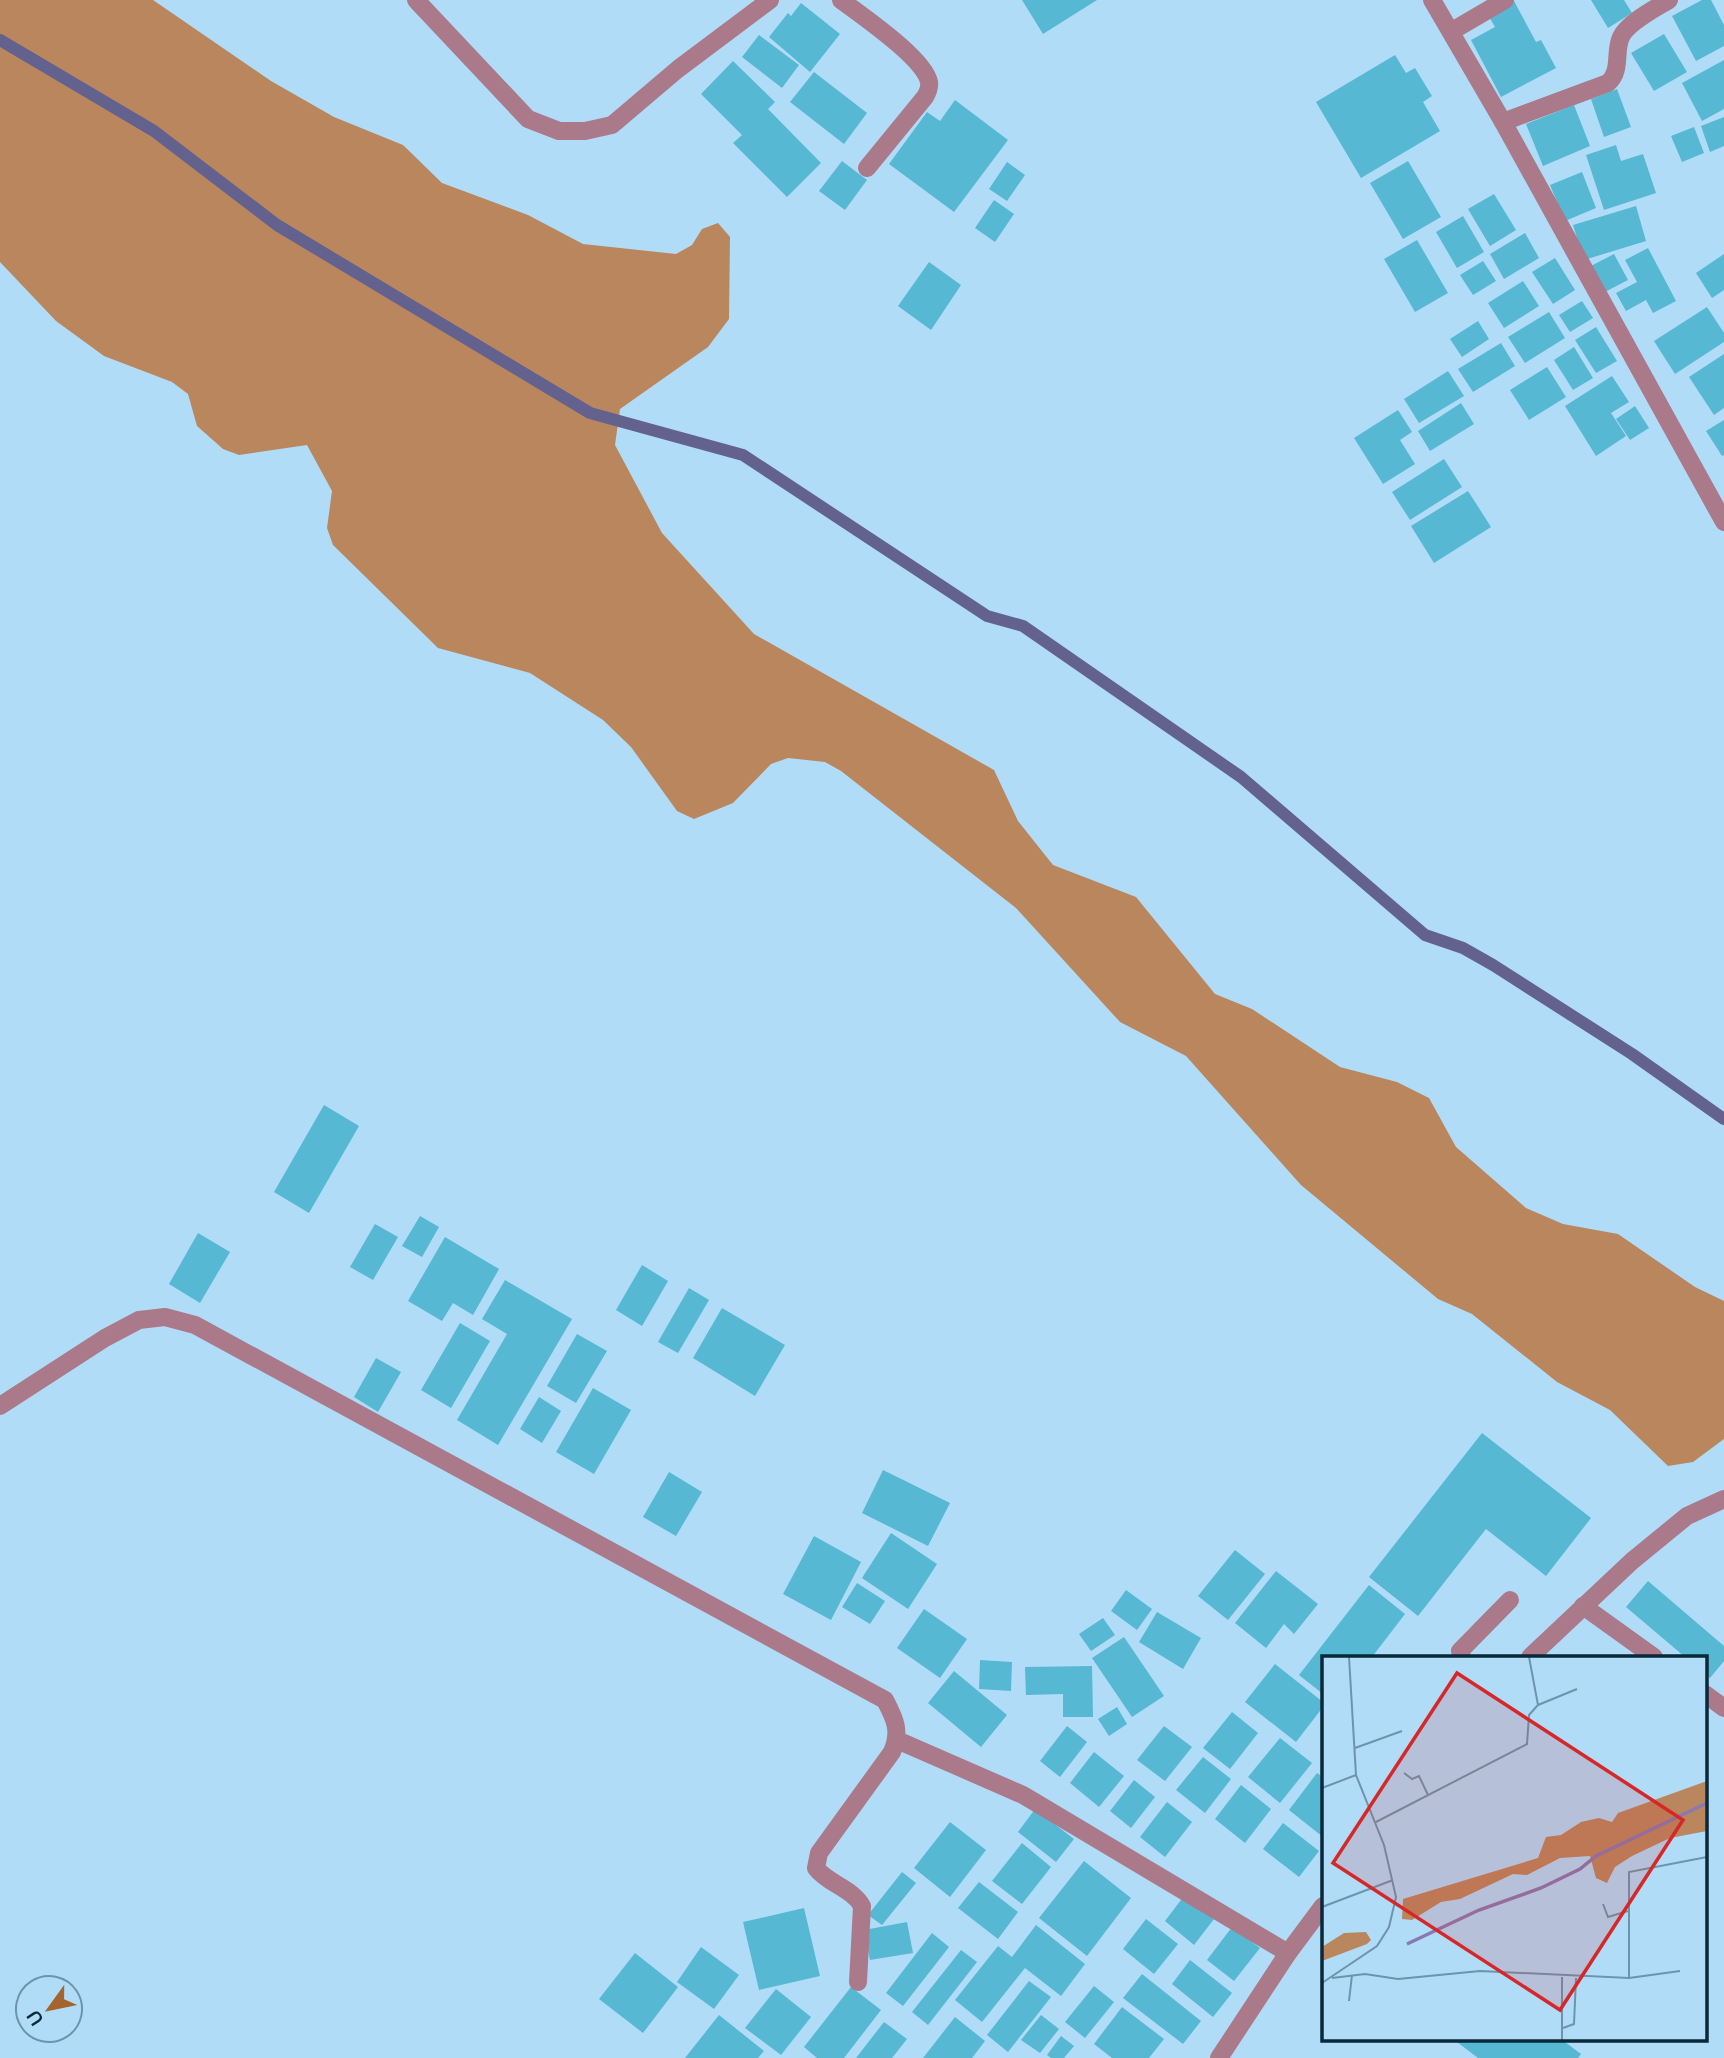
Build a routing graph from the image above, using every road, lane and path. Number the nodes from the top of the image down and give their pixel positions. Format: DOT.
graph roads {
  1 [pos="416,0"];
  2 [pos="770,0"];
  3 [pos="841,0"];
  4 [pos="1432,0"];
  5 [pos="1505,0"];
  6 [pos="1669,0"];
  7 [pos="1452,32"];
  8 [pos="1503,122"];
  9 [pos="867,168"];
  10 [pos="1724,522"];
  11 [pos="0,1406"];
  12 [pos="1724,1499"];
  13 [pos="1510,1600"];
  14 [pos="1583,1606"];
  15 [pos="1462,1656"];
  16 [pos="1531,1656"];
  17 [pos="1653,1656"];
  18 [pos="1706,1695"];
  19 [pos="1724,1708"];
  20 [pos="897,1740"];
  21 [pos="1322,1907"];
  22 [pos="1288,1953"];
  23 [pos="859,1982"];
  24 [pos="1219,2058"];
  1 -- 2 [label="street"];
  3 -- 9 [label="street"];
  4 -- 7 [label="street"];
  5 -- 7 [label="street"];
  6 -- 8 [label="street"];
  7 -- 8 [label="street"];
  8 -- 10 [label="street"];
  11 -- 20 [label="street"];
  12 -- 14 [label="street"];
  13 -- 15 [label="street"];
  14 -- 16 [label="street"];
  14 -- 17 [label="street"];
  18 -- 19 [label="street"];
  20 -- 22 [label="street"];
  20 -- 23 [label="street"];
  21 -- 22 [label="street"];
  22 -- 24 [label="street"];
}
